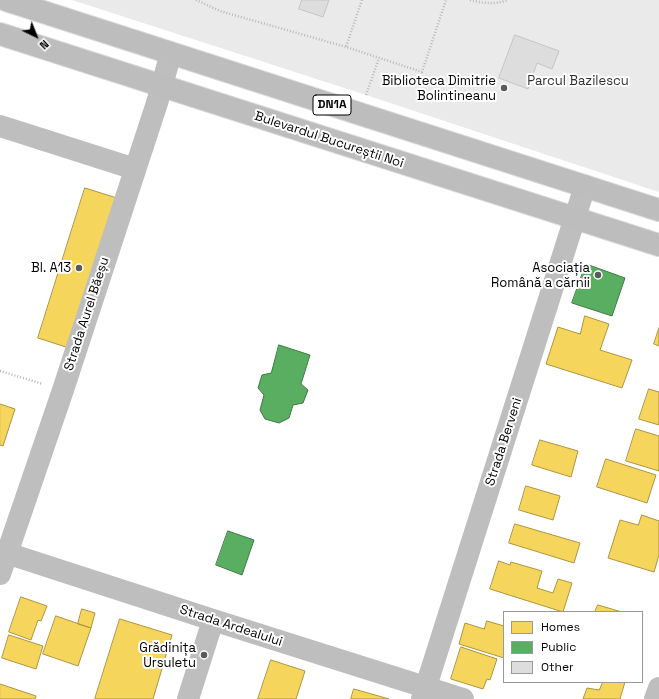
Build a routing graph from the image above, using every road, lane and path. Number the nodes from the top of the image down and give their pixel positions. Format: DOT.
graph roads {
  1 [pos="6,0"];
  2 [pos="196,0"];
  3 [pos="362,0"];
  4 [pos="446,0"];
  5 [pos="470,0"];
  6 [pos="507,0"];
  7 [pos="0,34"];
  8 [pos="346,47"];
  9 [pos="171,53"];
  10 [pos="379,58"];
  11 [pos="162,87"];
  12 [pos="364,99"];
  13 [pos="0,126"];
  14 [pos="135,169"];
  15 [pos="585,186"];
  16 [pos="659,210"];
  17 [pos="575,218"];
  18 [pos="659,245"];
  19 [pos="0,371"];
  20 [pos="63,390"];
  21 [pos="3,552"];
  22 [pos="0,574"];
  23 [pos="213,620"];
  24 [pos="659,688"];
  25 [pos="424,693"];
  26 [pos="188,699"];
  27 [pos="463,699"];
  28 [pos="655,699"];
  1 -- 9 [label="main road, DN1A"];
  2 -- 8 [label="path"];
  3 -- 8 [label="path"];
  4 -- 10 [label="path"];
  5 -- 6 [label="path"];
  7 -- 11 [label="main road, Bulevardul Bucureștii Noi / DN1A"];
  8 -- 10 [label="path"];
  9 -- 11 [label="street, Strada Aurel Băeșu"];
  9 -- 15 [label="main road, DN1A"];
  10 -- 12 [label="path"];
  11 -- 14 [label="street, Strada Aurel Băeșu"];
  11 -- 17 [label="main road, Bulevardul Bucureștii Noi / DN1A"];
  13 -- 14 [label="street"];
  14 -- 20 [label="street, Strada Aurel Băeșu"];
  15 -- 16 [label="main road, DN1A"];
  15 -- 17 [label="street, Strada Berveni"];
  17 -- 18 [label="main road, Bulevardul Bucureștii Noi / DN1A"];
  17 -- 25 [label="street, Strada Berveni"];
  19 -- 20 [label="path"];
  20 -- 21 [label="street, Strada Aurel Băeșu"];
  21 -- 22 [label="street, Strada Aurel Băeșu"];
  21 -- 23 [label="street, Strada Ardealului"];
  23 -- 25 [label="street, Strada Ardealului"];
  23 -- 26 [label="street"];
  24 -- 28 [label="street"];
  25 -- 27 [label="street, Strada Ardealului"];
}
